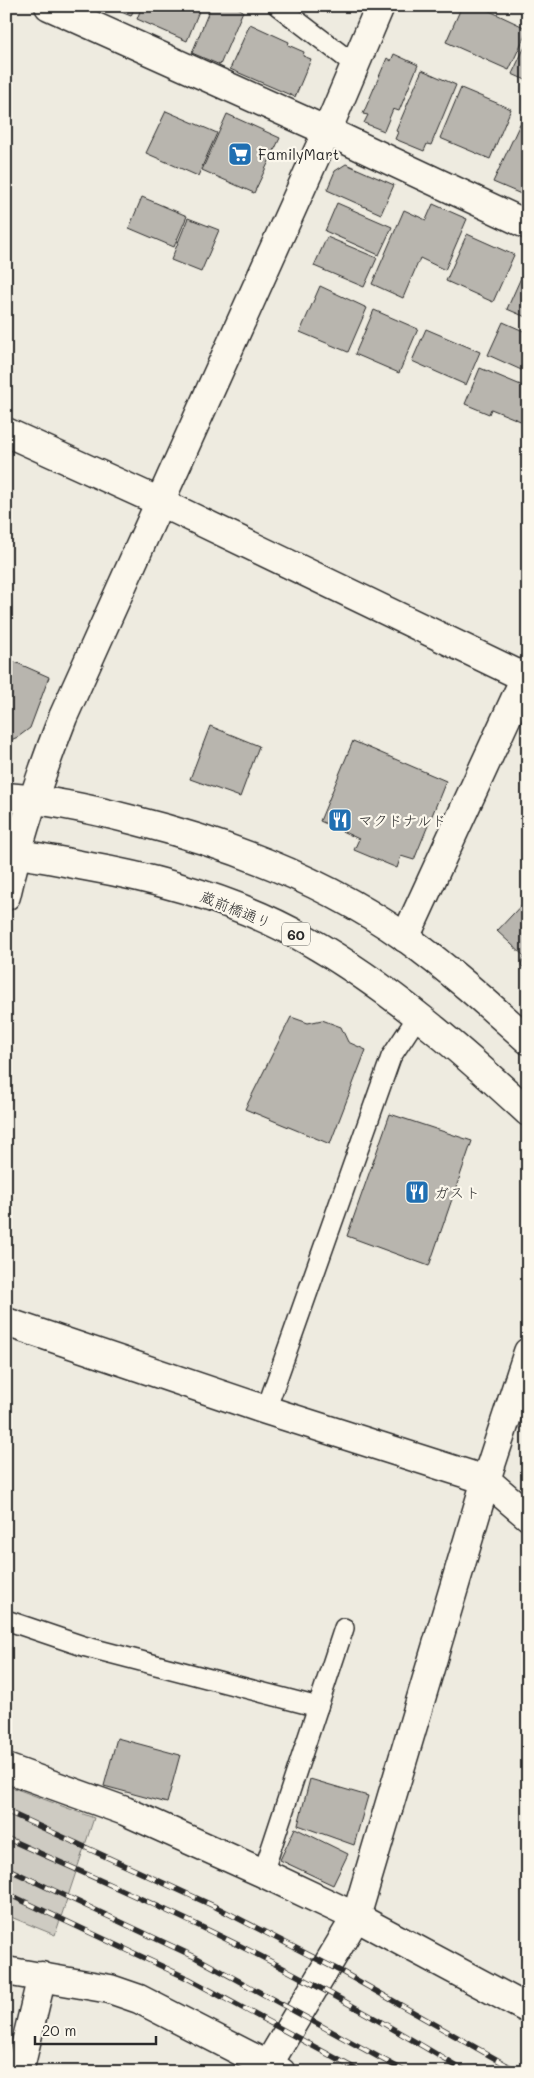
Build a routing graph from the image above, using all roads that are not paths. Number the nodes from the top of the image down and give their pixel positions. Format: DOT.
graph roads {
  1 [pos="49,6"];
  2 [pos="278,6"];
  3 [pos="380,6"];
  4 [pos="355,65"];
  5 [pos="327,131"];
  6 [pos="528,225"];
  7 [pos="6,432"];
  8 [pos="160,502"];
  9 [pos="527,676"];
  10 [pos="19,798"];
  11 [pos="11,853"];
  12 [pos="6,896"];
  13 [pos="405,938"];
  14 [pos="418,1016"];
  15 [pos="528,1040"];
  16 [pos="528,1112"];
  17 [pos="6,1322"];
  18 [pos="528,1352"];
  19 [pos="266,1410"];
  20 [pos="486,1480"];
  21 [pos="528,1516"];
  22 [pos="6,1620"];
  23 [pos="344,1628"];
  24 [pos="318,1707"];
  25 [pos="6,1768"];
  26 [pos="264,1873"];
  27 [pos="356,1917"];
  28 [pos="6,1971"];
  29 [pos="42,1976"];
  30 [pos="528,2009"];
  31 [pos="275,2068"];
  32 [pos="19,2072"];
  1 -- 5 [label="street"];
  2 -- 4 [label="lane"];
  3 -- 4 [label="street"];
  4 -- 5 [label="street"];
  5 -- 6 [label="street"];
  5 -- 8 [label="street"];
  7 -- 8 [label="street"];
  8 -- 9 [label="street"];
  8 -- 10 [label="street"];
  9 -- 13 [label="street"];
  10 -- 11 [label="street"];
  10 -- 13 [label="street"];
  11 -- 12 [label="street"];
  11 -- 14 [label="street, 蔵前橋通り / 60"];
  13 -- 15 [label="street"];
  14 -- 16 [label="street, 蔵前橋通り / 60"];
  14 -- 19 [label="lane"];
  17 -- 19 [label="street"];
  18 -- 20 [label="street"];
  19 -- 20 [label="street"];
  20 -- 21 [label="street"];
  20 -- 27 [label="street"];
  22 -- 24 [label="lane"];
  23 -- 24 [label="lane"];
  24 -- 26 [label="lane"];
  25 -- 26 [label="street"];
  26 -- 27 [label="street"];
  27 -- 30 [label="street"];
  27 -- 31 [label="street"];
  28 -- 29 [label="street"];
  29 -- 31 [label="street"];
  29 -- 32 [label="street"];
}
